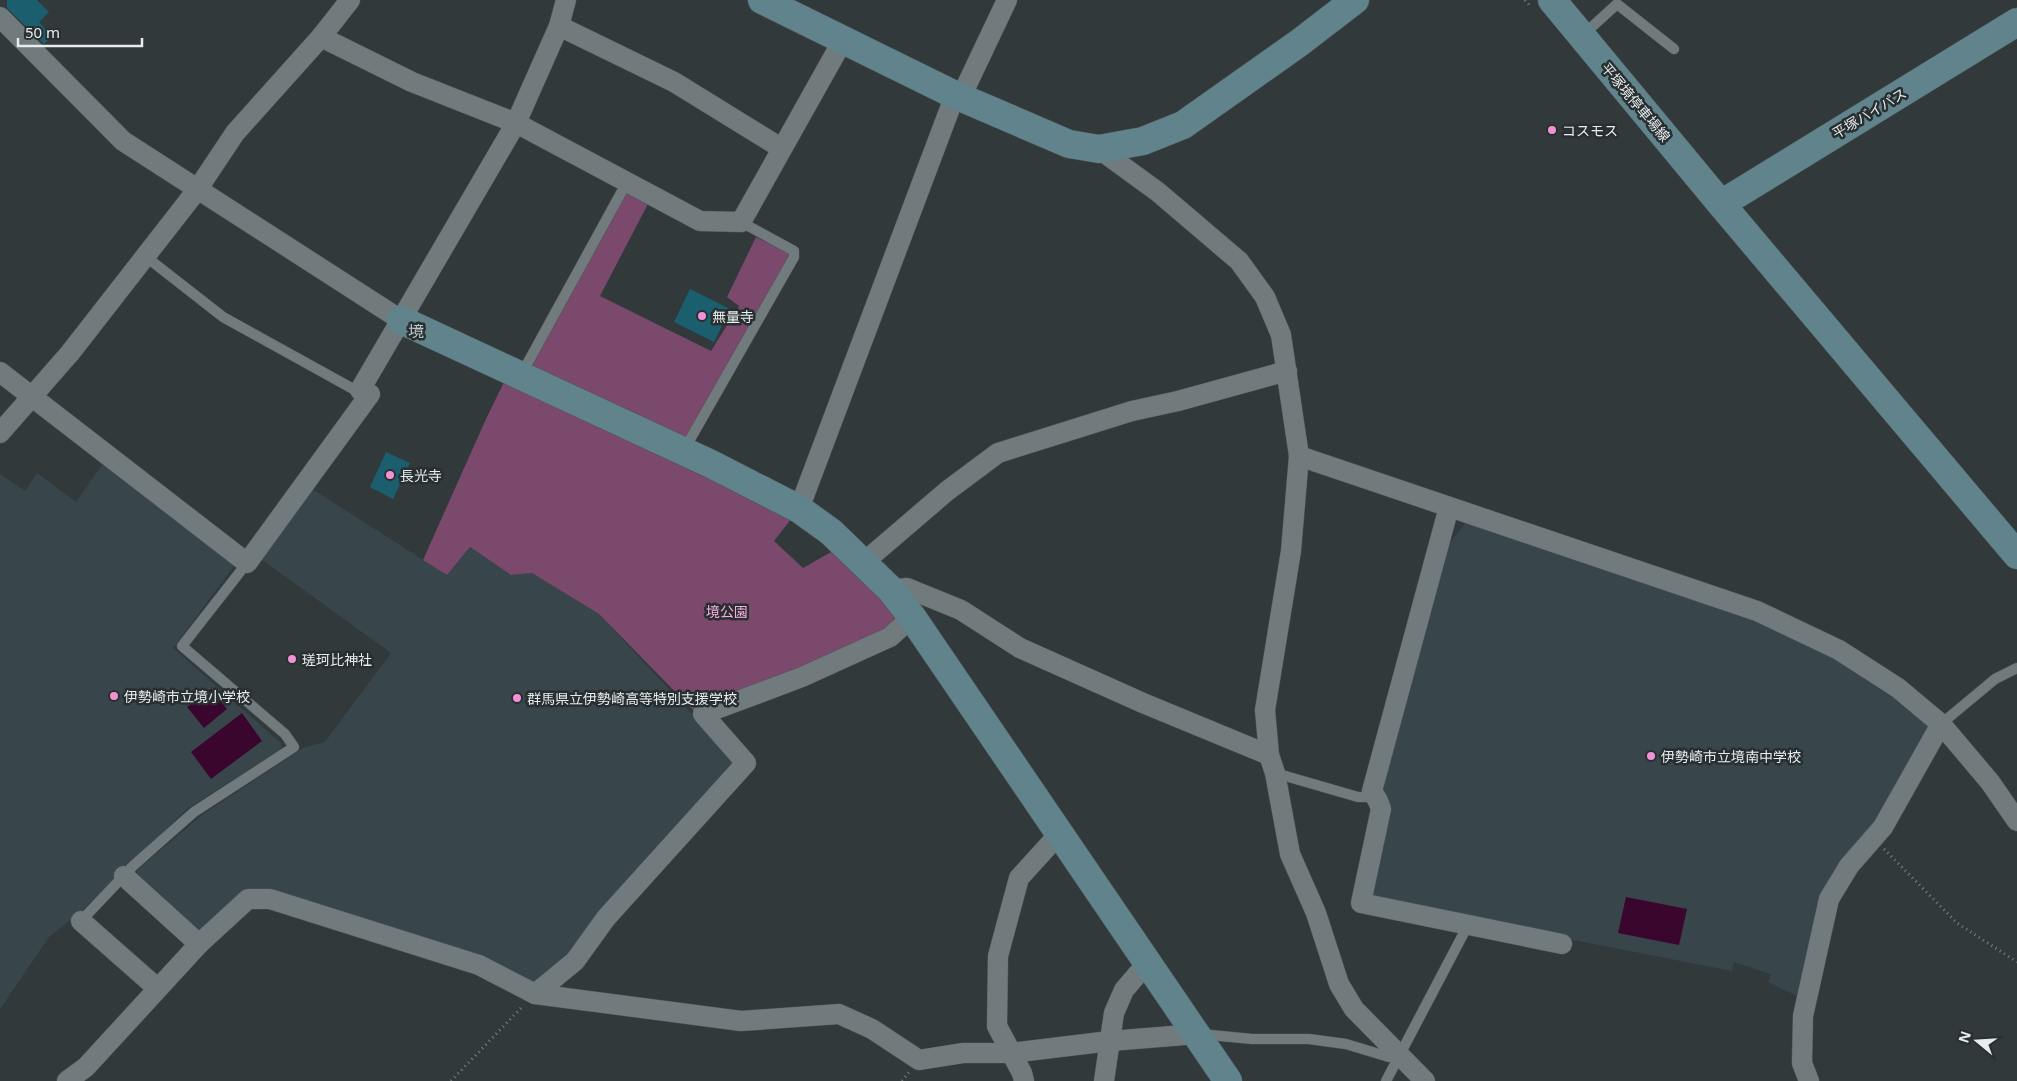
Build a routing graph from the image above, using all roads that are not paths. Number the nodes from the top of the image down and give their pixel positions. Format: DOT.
graph roads {
  1 [pos="350,0"];
  2 [pos="566,0"];
  3 [pos="762,0"];
  4 [pos="1007,0"];
  5 [pos="1355,0"];
  6 [pos="1552,0"];
  7 [pos="0,17"];
  8 [pos="2017,22"];
  9 [pos="559,26"];
  10 [pos="1582,36"];
  11 [pos="321,37"];
  12 [pos="842,40"];
  13 [pos="1674,49"];
  14 [pos="958,96"];
  15 [pos="516,123"];
  16 [pos="781,148"];
  17 [pos="1099,149"];
  18 [pos="627,182"];
  19 [pos="197,190"];
  20 [pos="1721,204"];
  21 [pos="741,222"];
  22 [pos="145,256"];
  23 [pos="401,320"];
  24 [pos="1287,371"];
  25 [pos="0,372"];
  26 [pos="521,376"];
  27 [pos="360,390"];
  28 [pos="32,396"];
  29 [pos="0,433"];
  30 [pos="683,451"];
  31 [pos="1299,456"];
  32 [pos="1449,506"];
  33 [pos="798,509"];
  34 [pos="2017,554"];
  35 [pos="247,562"];
  36 [pos="863,564"];
  37 [pos="890,590"];
  38 [pos="912,617"];
  39 [pos="2017,668"];
  40 [pos="1941,724"];
  41 [pos="1272,764"];
  42 [pos="1376,797"];
  43 [pos="2017,822"];
  44 [pos="1059,834"];
  45 [pos="124,876"];
  46 [pos="81,921"];
  47 [pos="1468,925"];
  48 [pos="199,944"];
  49 [pos="1562,944"];
  50 [pos="1148,962"];
  51 [pos="157,988"];
  52 [pos="535,994"];
  53 [pos="1197,1034"];
  54 [pos="1110,1041"];
  55 [pos="1011,1053"];
  56 [pos="1399,1054"];
  57 [pos="67,1081"];
  58 [pos="1024,1081"];
  59 [pos="1104,1081"];
  60 [pos="1228,1081"];
  61 [pos="1386,1081"];
  62 [pos="1425,1081"];
  63 [pos="1809,1081"];
  1 -- 11 [label="street"];
  2 -- 9 [label="street"];
  3 -- 12 [label="street"];
  4 -- 14 [label="street"];
  5 -- 17 [label="street"];
  6 -- 10 [label="street, 平塚境停車場線"];
  7 -- 19 [label="street"];
  8 -- 20 [label="street, 平塚バイパス"];
  9 -- 15 [label="street"];
  9 -- 16 [label="street"];
  10 -- 13 [label="lane"];
  10 -- 20 [label="street, 平塚境停車場線"];
  11 -- 15 [label="street"];
  11 -- 19 [label="street"];
  12 -- 14 [label="street"];
  12 -- 16 [label="street"];
  14 -- 17 [label="street"];
  14 -- 33 [label="street"];
  15 -- 18 [label="street"];
  15 -- 23 [label="street"];
  16 -- 21 [label="street"];
  17 -- 24 [label="street"];
  18 -- 21 [label="street"];
  18 -- 26 [label="lane"];
  19 -- 22 [label="street"];
  19 -- 23 [label="street"];
  20 -- 34 [label="street, 平塚境停車場線"];
  21 -- 30 [label="lane"];
  22 -- 27 [label="lane"];
  22 -- 28 [label="street"];
  23 -- 26 [label="street"];
  23 -- 27 [label="street"];
  24 -- 31 [label="street"];
  24 -- 36 [label="street"];
  25 -- 28 [label="street"];
  26 -- 30 [label="street"];
  27 -- 35 [label="street"];
  28 -- 29 [label="street"];
  28 -- 35 [label="street"];
  30 -- 33 [label="street"];
  31 -- 32 [label="street"];
  31 -- 41 [label="street"];
  32 -- 40 [label="street"];
  32 -- 42 [label="street"];
  33 -- 36 [label="street"];
  35 -- 45 [label="lane"];
  36 -- 37 [label="street"];
  37 -- 38 [label="street"];
  37 -- 41 [label="street"];
  38 -- 44 [label="street"];
  38 -- 52 [label="street"];
  39 -- 40 [label="lane"];
  40 -- 43 [label="street"];
  40 -- 63 [label="street"];
  41 -- 42 [label="lane"];
  41 -- 56 [label="street"];
  42 -- 47 [label="street"];
  44 -- 50 [label="street"];
  44 -- 55 [label="street"];
  45 -- 46 [label="lane"];
  45 -- 48 [label="street"];
  46 -- 51 [label="street"];
  47 -- 49 [label="street"];
  47 -- 56 [label="lane"];
  48 -- 51 [label="street"];
  48 -- 52 [label="street"];
  50 -- 53 [label="street"];
  50 -- 54 [label="street"];
  51 -- 57 [label="street"];
  52 -- 55 [label="street"];
  53 -- 54 [label="street"];
  53 -- 56 [label="lane"];
  53 -- 60 [label="street"];
  54 -- 55 [label="street"];
  54 -- 59 [label="street"];
  55 -- 58 [label="street"];
  56 -- 61 [label="lane"];
  56 -- 62 [label="street"];
}
